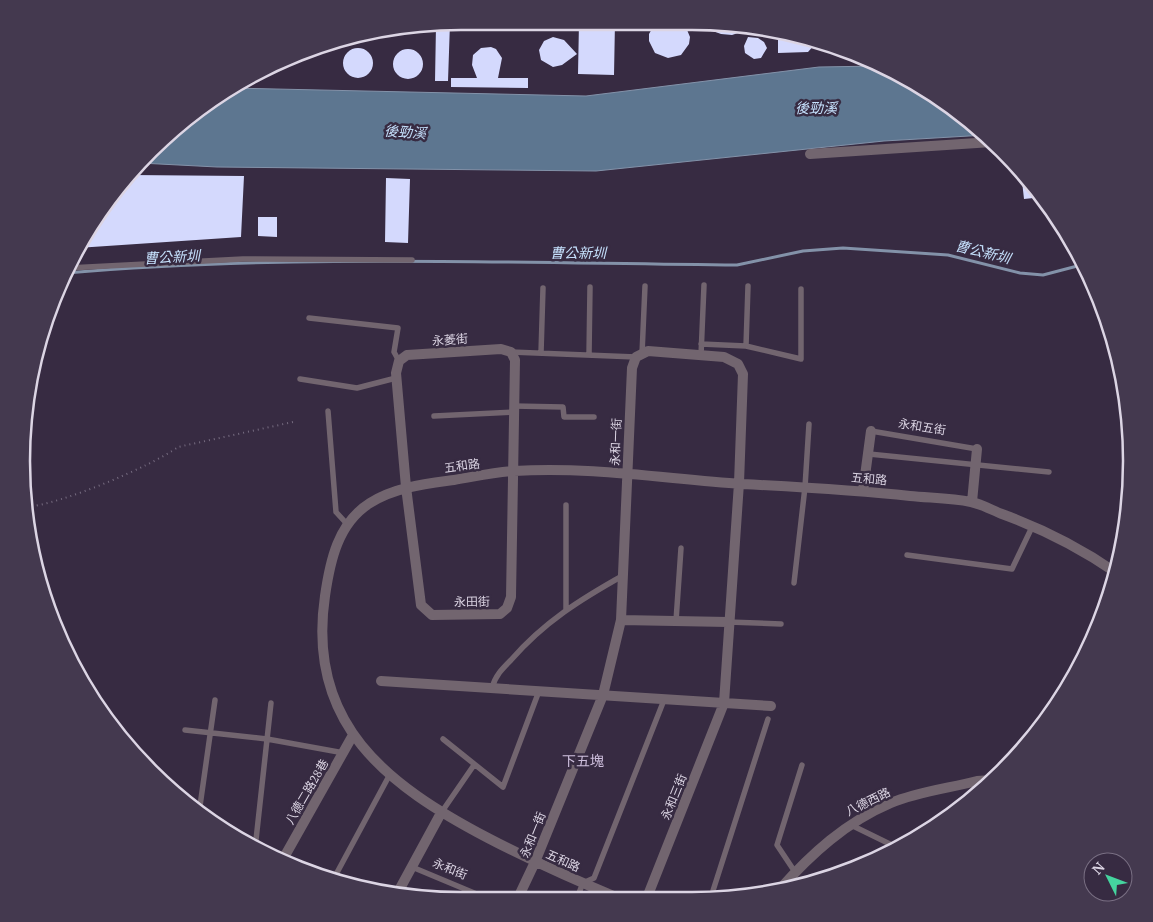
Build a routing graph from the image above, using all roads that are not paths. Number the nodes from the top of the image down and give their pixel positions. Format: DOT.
graph roads {
  1 [pos="982,143"];
  2 [pos="810,154"];
  3 [pos="412,260"];
  4 [pos="75,268"];
  5 [pos="704,285"];
  6 [pos="645,286"];
  7 [pos="748,286"];
  8 [pos="590,287"];
  9 [pos="543,288"];
  10 [pos="801,289"];
  11 [pos="309,318"];
  12 [pos="702,344"];
  13 [pos="746,346"];
  14 [pos="511,352"];
  15 [pos="541,353"];
  16 [pos="589,355"];
  17 [pos="639,355"];
  18 [pos="701,355"];
  19 [pos="400,361"];
  20 [pos="396,378"];
  21 [pos="300,379"];
  22 [pos="513,409"];
  23 [pos="328,410"];
  24 [pos="434,416"];
  25 [pos="594,417"];
  26 [pos="809,424"];
  27 [pos="871,431"];
  28 [pos="976,448"];
  29 [pos="868,454"];
  30 [pos="975,464"];
  31 [pos="514,471"];
  32 [pos="1049,472"];
  33 [pos="628,475"];
  34 [pos="739,483"];
  35 [pos="406,487"];
  36 [pos="805,487"];
  37 [pos="863,491"];
  38 [pos="972,502"];
  39 [pos="566,505"];
  40 [pos="347,524"];
  41 [pos="1033,525"];
  42 [pos="681,548"];
  43 [pos="907,555"];
  44 [pos="1109,568"];
  45 [pos="624,575"];
  46 [pos="794,583"];
  47 [pos="566,610"];
  48 [pos="620,620"];
  49 [pos="676,621"];
  50 [pos="728,622"];
  51 [pos="781,624"];
  52 [pos="381,681"];
  53 [pos="492,688"];
  54 [pos="539,691"];
  55 [pos="603,696"];
  56 [pos="215,700"];
  57 [pos="664,700"];
  58 [pos="724,703"];
  59 [pos="271,704"];
  60 [pos="771,706"];
  61 [pos="768,719"];
  62 [pos="184,730"];
  63 [pos="211,733"];
  64 [pos="353,735"];
  65 [pos="267,739"];
  66 [pos="443,739"];
  67 [pos="344,753"];
  68 [pos="802,764"];
  69 [pos="474,765"];
  70 [pos="389,776"];
  71 [pos="981,781"];
  72 [pos="200,804"];
  73 [pos="441,813"];
  74 [pos="851,825"];
  75 [pos="257,841"];
  76 [pos="890,844"];
  77 [pos="286,855"];
  78 [pos="535,862"];
  79 [pos="412,867"];
  80 [pos="795,872"];
  81 [pos="337,873"];
  82 [pos="790,881"];
  83 [pos="583,883"];
  84 [pos="401,887"];
  85 [pos="713,891"];
  86 [pos="472,892"];
  87 [pos="521,892"];
  88 [pos="579,892"];
  89 [pos="604,892"];
  90 [pos="649,892"];
  1 -- 2 [label="street"];
  3 -- 4 [label="lane"];
  5 -- 12 [label="lane"];
  6 -- 17 [label="lane"];
  7 -- 13 [label="lane"];
  8 -- 16 [label="lane"];
  9 -- 15 [label="lane"];
  10 -- 13 [label="lane"];
  11 -- 19 [label="lane"];
  12 -- 13 [label="lane"];
  12 -- 18 [label="lane"];
  14 -- 15 [label="lane"];
  14 -- 19 [label="street, 永菱街"];
  14 -- 22 [label="street"];
  15 -- 16 [label="lane"];
  16 -- 17 [label="lane"];
  17 -- 18 [label="street"];
  17 -- 33 [label="street, 永和一街"];
  18 -- 34 [label="street"];
  19 -- 20 [label="street"];
  20 -- 21 [label="lane"];
  20 -- 35 [label="street"];
  22 -- 24 [label="lane"];
  22 -- 25 [label="lane"];
  22 -- 31 [label="street"];
  23 -- 40 [label="lane"];
  26 -- 36 [label="lane"];
  27 -- 28 [label="lane, 永和五街"];
  27 -- 29 [label="street, 永和五街"];
  28 -- 30 [label="street, 永和五街"];
  29 -- 30 [label="lane"];
  29 -- 37 [label="street, 永和五街"];
  30 -- 32 [label="lane"];
  30 -- 38 [label="street, 永和五街"];
  31 -- 33 [label="street, 五和路"];
  31 -- 35 [label="street, 五和路"];
  31 -- 35 [label="street, 永田街"];
  33 -- 34 [label="street, 五和路"];
  33 -- 45 [label="street, 永和一街"];
  34 -- 36 [label="street, 五和路"];
  34 -- 50 [label="street, 永和三街"];
  35 -- 40 [label="street, 五和路"];
  36 -- 37 [label="street, 五和路"];
  36 -- 46 [label="lane"];
  37 -- 38 [label="street, 五和路"];
  38 -- 41 [label="street, 五和路"];
  39 -- 47 [label="lane"];
  40 -- 64 [label="street, 五和路"];
  41 -- 43 [label="lane"];
  41 -- 44 [label="street, 五和路"];
  42 -- 49 [label="lane"];
  45 -- 47 [label="lane"];
  45 -- 48 [label="street, 永和一街"];
  47 -- 53 [label="lane"];
  48 -- 49 [label="street"];
  48 -- 55 [label="street, 永和一街"];
  49 -- 50 [label="street"];
  50 -- 51 [label="lane"];
  50 -- 58 [label="street, 永和三街"];
  52 -- 53 [label="street"];
  53 -- 54 [label="street"];
  54 -- 55 [label="street"];
  54 -- 69 [label="lane"];
  55 -- 57 [label="street"];
  55 -- 78 [label="street, 永和一街"];
  56 -- 63 [label="lane"];
  57 -- 58 [label="street"];
  57 -- 83 [label="lane"];
  58 -- 60 [label="street"];
  58 -- 90 [label="street, 永和三街"];
  59 -- 65 [label="lane"];
  61 -- 85 [label="lane"];
  62 -- 63 [label="lane"];
  63 -- 65 [label="lane"];
  63 -- 72 [label="lane"];
  64 -- 67 [label="street, 八德二路28巷"];
  64 -- 70 [label="street, 五和路"];
  65 -- 67 [label="lane"];
  65 -- 75 [label="lane"];
  66 -- 69 [label="lane"];
  67 -- 77 [label="street, 八德二路28巷"];
  68 -- 80 [label="lane"];
  69 -- 73 [label="lane"];
  70 -- 73 [label="street, 五和路"];
  70 -- 81 [label="lane"];
  71 -- 74 [label="street, 八德西路"];
  73 -- 78 [label="street, 五和路"];
  73 -- 79 [label="street, 永和街"];
  74 -- 76 [label="lane"];
  74 -- 80 [label="street, 八德西路"];
  78 -- 83 [label="street, 五和路"];
  78 -- 87 [label="street, 永和一街"];
  79 -- 84 [label="street, 永和街"];
  79 -- 86 [label="lane, 永和街"];
  80 -- 82 [label="street, 八德西路"];
  83 -- 88 [label="lane"];
  83 -- 89 [label="street, 五和路"];
}
